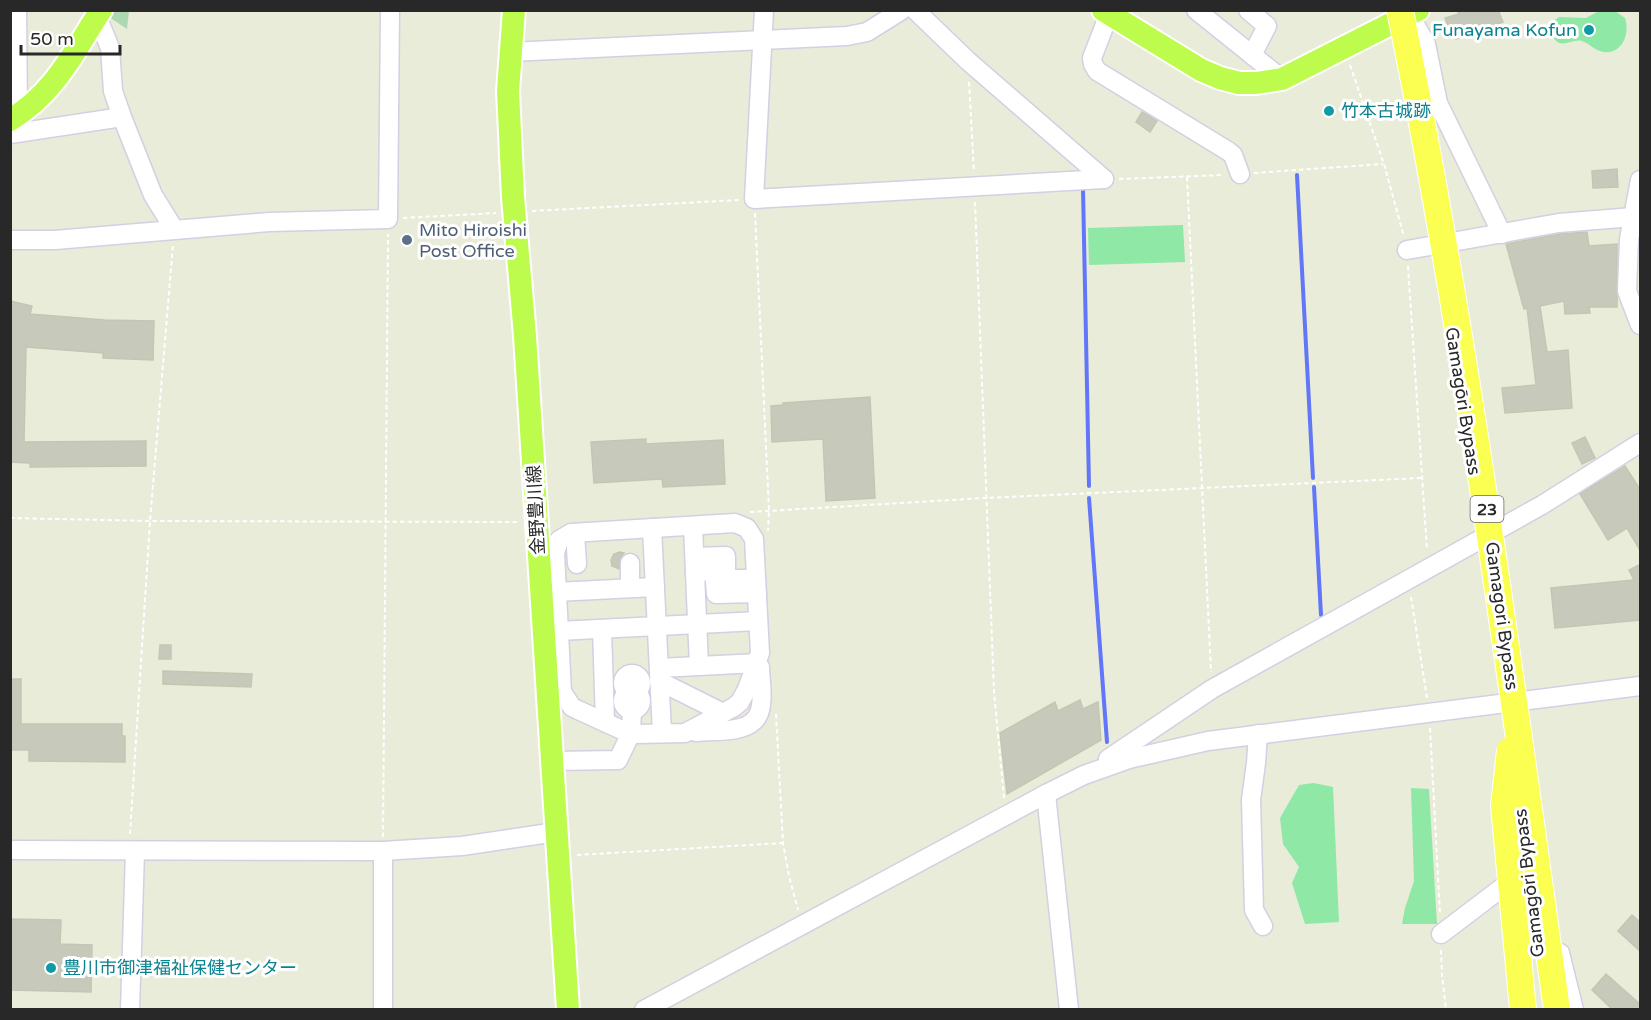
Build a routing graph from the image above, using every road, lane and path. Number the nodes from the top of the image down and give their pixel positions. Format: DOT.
graph roads {
  1 [pos="17,10"];
  2 [pos="390,10"];
  3 [pos="514,10"];
  4 [pos="764,10"];
  5 [pos="902,10"];
  6 [pos="1248,10"];
  7 [pos="916,11"];
  8 [pos="1198,11"];
  9 [pos="1108,12"];
  10 [pos="1405,12"];
  11 [pos="99,13"];
  12 [pos="763,39"];
  13 [pos="1344,48"];
  14 [pos="510,52"];
  15 [pos="1252,55"];
  16 [pos="968,61"];
  17 [pos="1282,79"];
  18 [pos="122,117"];
  19 [pos="13,123"];
  20 [pos="1240,174"];
  21 [pos="1187,177"];
  22 [pos="975,187"];
  23 [pos="1640,188"];
  24 [pos="754,199"];
  25 [pos="514,212"];
  26 [pos="1633,217"];
  27 [pos="388,219"];
  28 [pos="174,229"];
  29 [pos="1502,234"];
  30 [pos="10,240"];
  31 [pos="1407,250"];
  32 [pos="1641,325"];
  33 [pos="1641,443"];
  34 [pos="1421,478"];
  35 [pos="1203,487"];
  36 [pos="985,498"];
  37 [pos="10,518"];
  38 [pos="150,521"];
  39 [pos="385,521"];
  40 [pos="537,522"];
  41 [pos="688,526"];
  42 [pos="652,528"];
  43 [pos="575,533"];
  44 [pos="630,563"];
  45 [pos="576,564"];
  46 [pos="695,564"];
  47 [pos="1428,568"];
  48 [pos="1408,579"];
  49 [pos="757,586"];
  50 [pos="655,587"];
  51 [pos="630,588"];
  52 [pos="556,592"];
  53 [pos="758,621"];
  54 [pos="692,624"];
  55 [pos="657,626"];
  56 [pos="602,628"];
  57 [pos="558,631"];
  58 [pos="759,658"];
  59 [pos="699,666"];
  60 [pos="659,675"];
  61 [pos="1641,686"];
  62 [pos="1212,689"];
  63 [pos="632,692"];
  64 [pos="689,696"];
  65 [pos="661,713"];
  66 [pos="723,713"];
  67 [pos="1429,713"];
  68 [pos="1171,717"];
  69 [pos="605,722"];
  70 [pos="631,733"];
  71 [pos="662,733"];
  72 [pos="685,733"];
  73 [pos="1258,734"];
  74 [pos="1512,740"];
  75 [pos="1171,748"];
  76 [pos="552,761"];
  77 [pos="1084,775"];
  78 [pos="1046,794"];
  79 [pos="1006,816"];
  80 [pos="556,832"];
  81 [pos="10,850"];
  82 [pos="383,851"];
  83 [pos="135,852"];
  84 [pos="557,856"];
  85 [pos="802,925"];
  86 [pos="1263,926"];
  87 [pos="1441,934"];
  88 [pos="130,1010"];
  89 [pos="383,1010"];
  90 [pos="568,1010"];
  91 [pos="644,1010"];
  92 [pos="1069,1010"];
  93 [pos="1446,1010"];
  94 [pos="1523,1010"];
  95 [pos="1544,1010"];
  96 [pos="1557,1010"];
  97 [pos="1574,1010"];
  1 -- 19 [label="street"];
  2 -- 27 [label="street"];
  3 -- 14 [label="main road, 金野豊川線"];
  4 -- 12 [label="street"];
  5 -- 12 [label="street"];
  6 -- 15 [label="street"];
  7 -- 16 [label="street"];
  8 -- 15 [label="street"];
  9 -- 17 [label="main road"];
  9 -- 20 [label="street"];
  10 -- 13 [label="main road"];
  10 -- 29 [label="street"];
  10 -- 74 [label="highway, Gamagōri Bypass / 23"];
  10 -- 96 [label="highway, Gamagori Bypass / 23, bridge"];
  11 -- 18 [label="street"];
  11 -- 19 [label="main road"];
  12 -- 14 [label="street"];
  12 -- 24 [label="street"];
  13 -- 17 [label="main road"];
  13 -- 31 [label="path"];
  14 -- 25 [label="main road, 金野豊川線"];
  15 -- 17 [label="street"];
  16 -- 22 [label="path"];
  16 -- 22 [label="street"];
  18 -- 19 [label="street"];
  18 -- 28 [label="street"];
  21 -- 35 [label="path"];
  22 -- 24 [label="street"];
  22 -- 36 [label="path"];
  23 -- 26 [label="street"];
  24 -- 25 [label="path"];
  24 -- 36 [label="path"];
  25 -- 27 [label="path"];
  25 -- 40 [label="main road, 金野豊川線"];
  26 -- 29 [label="street"];
  26 -- 32 [label="street"];
  27 -- 28 [label="street"];
  27 -- 39 [label="path"];
  28 -- 30 [label="street"];
  28 -- 38 [label="path"];
  29 -- 31 [label="street"];
  31 -- 34 [label="path"];
  33 -- 47 [label="street"];
  34 -- 35 [label="path"];
  34 -- 47 [label="path"];
  35 -- 36 [label="path"];
  35 -- 62 [label="path"];
  36 -- 79 [label="path"];
  37 -- 38 [label="path"];
  38 -- 39 [label="path"];
  38 -- 83 [label="path"];
  39 -- 40 [label="path"];
  39 -- 82 [label="path"];
  40 -- 76 [label="main road, 金野豊川線"];
  41 -- 42 [label="street"];
  41 -- 46 [label="street"];
  41 -- 49 [label="street"];
  41 -- 54 [label="street"];
  42 -- 43 [label="street"];
  42 -- 50 [label="street"];
  43 -- 45 [label="street"];
  43 -- 52 [label="street"];
  44 -- 51 [label="street"];
  46 -- 49 [label="street"];
  46 -- 54 [label="street"];
  47 -- 48 [label="street"];
  48 -- 62 [label="street"];
  48 -- 67 [label="path"];
  49 -- 53 [label="street"];
  50 -- 51 [label="street"];
  50 -- 55 [label="street"];
  51 -- 52 [label="street"];
  52 -- 57 [label="street"];
  53 -- 54 [label="street"];
  53 -- 58 [label="street"];
  54 -- 55 [label="street"];
  54 -- 59 [label="street"];
  55 -- 56 [label="street"];
  55 -- 60 [label="street"];
  56 -- 57 [label="street"];
  56 -- 69 [label="street"];
  57 -- 69 [label="street"];
  58 -- 59 [label="street"];
  58 -- 66 [label="street"];
  58 -- 72 [label="street"];
  59 -- 60 [label="street"];
  60 -- 64 [label="street"];
  60 -- 65 [label="street"];
  61 -- 67 [label="street"];
  62 -- 68 [label="street"];
  63 -- 70 [label="street"];
  64 -- 65 [label="street"];
  64 -- 66 [label="street"];
  65 -- 71 [label="street"];
  66 -- 72 [label="street"];
  67 -- 73 [label="street"];
  67 -- 87 [label="path"];
  68 -- 75 [label="street"];
  68 -- 77 [label="street"];
  69 -- 70 [label="street"];
  70 -- 71 [label="street"];
  70 -- 76 [label="street"];
  71 -- 72 [label="street"];
  73 -- 75 [label="street"];
  73 -- 86 [label="street"];
  74 -- 94 [label="highway, bridge"];
  74 -- 95 [label="highway, Gamagōri Bypass / 23"];
  75 -- 77 [label="street"];
  76 -- 80 [label="main road, 金野豊川線"];
  77 -- 78 [label="street"];
  78 -- 79 [label="street"];
  78 -- 92 [label="street"];
  79 -- 85 [label="street"];
  80 -- 82 [label="street"];
  80 -- 84 [label="main road, 金野豊川線"];
  81 -- 83 [label="street"];
  82 -- 83 [label="street"];
  82 -- 89 [label="street"];
  83 -- 88 [label="street"];
  84 -- 85 [label="path"];
  84 -- 90 [label="main road, 金野豊川線"];
  85 -- 91 [label="street"];
  87 -- 93 [label="path"];
  87 -- 97 [label="street"];
}
